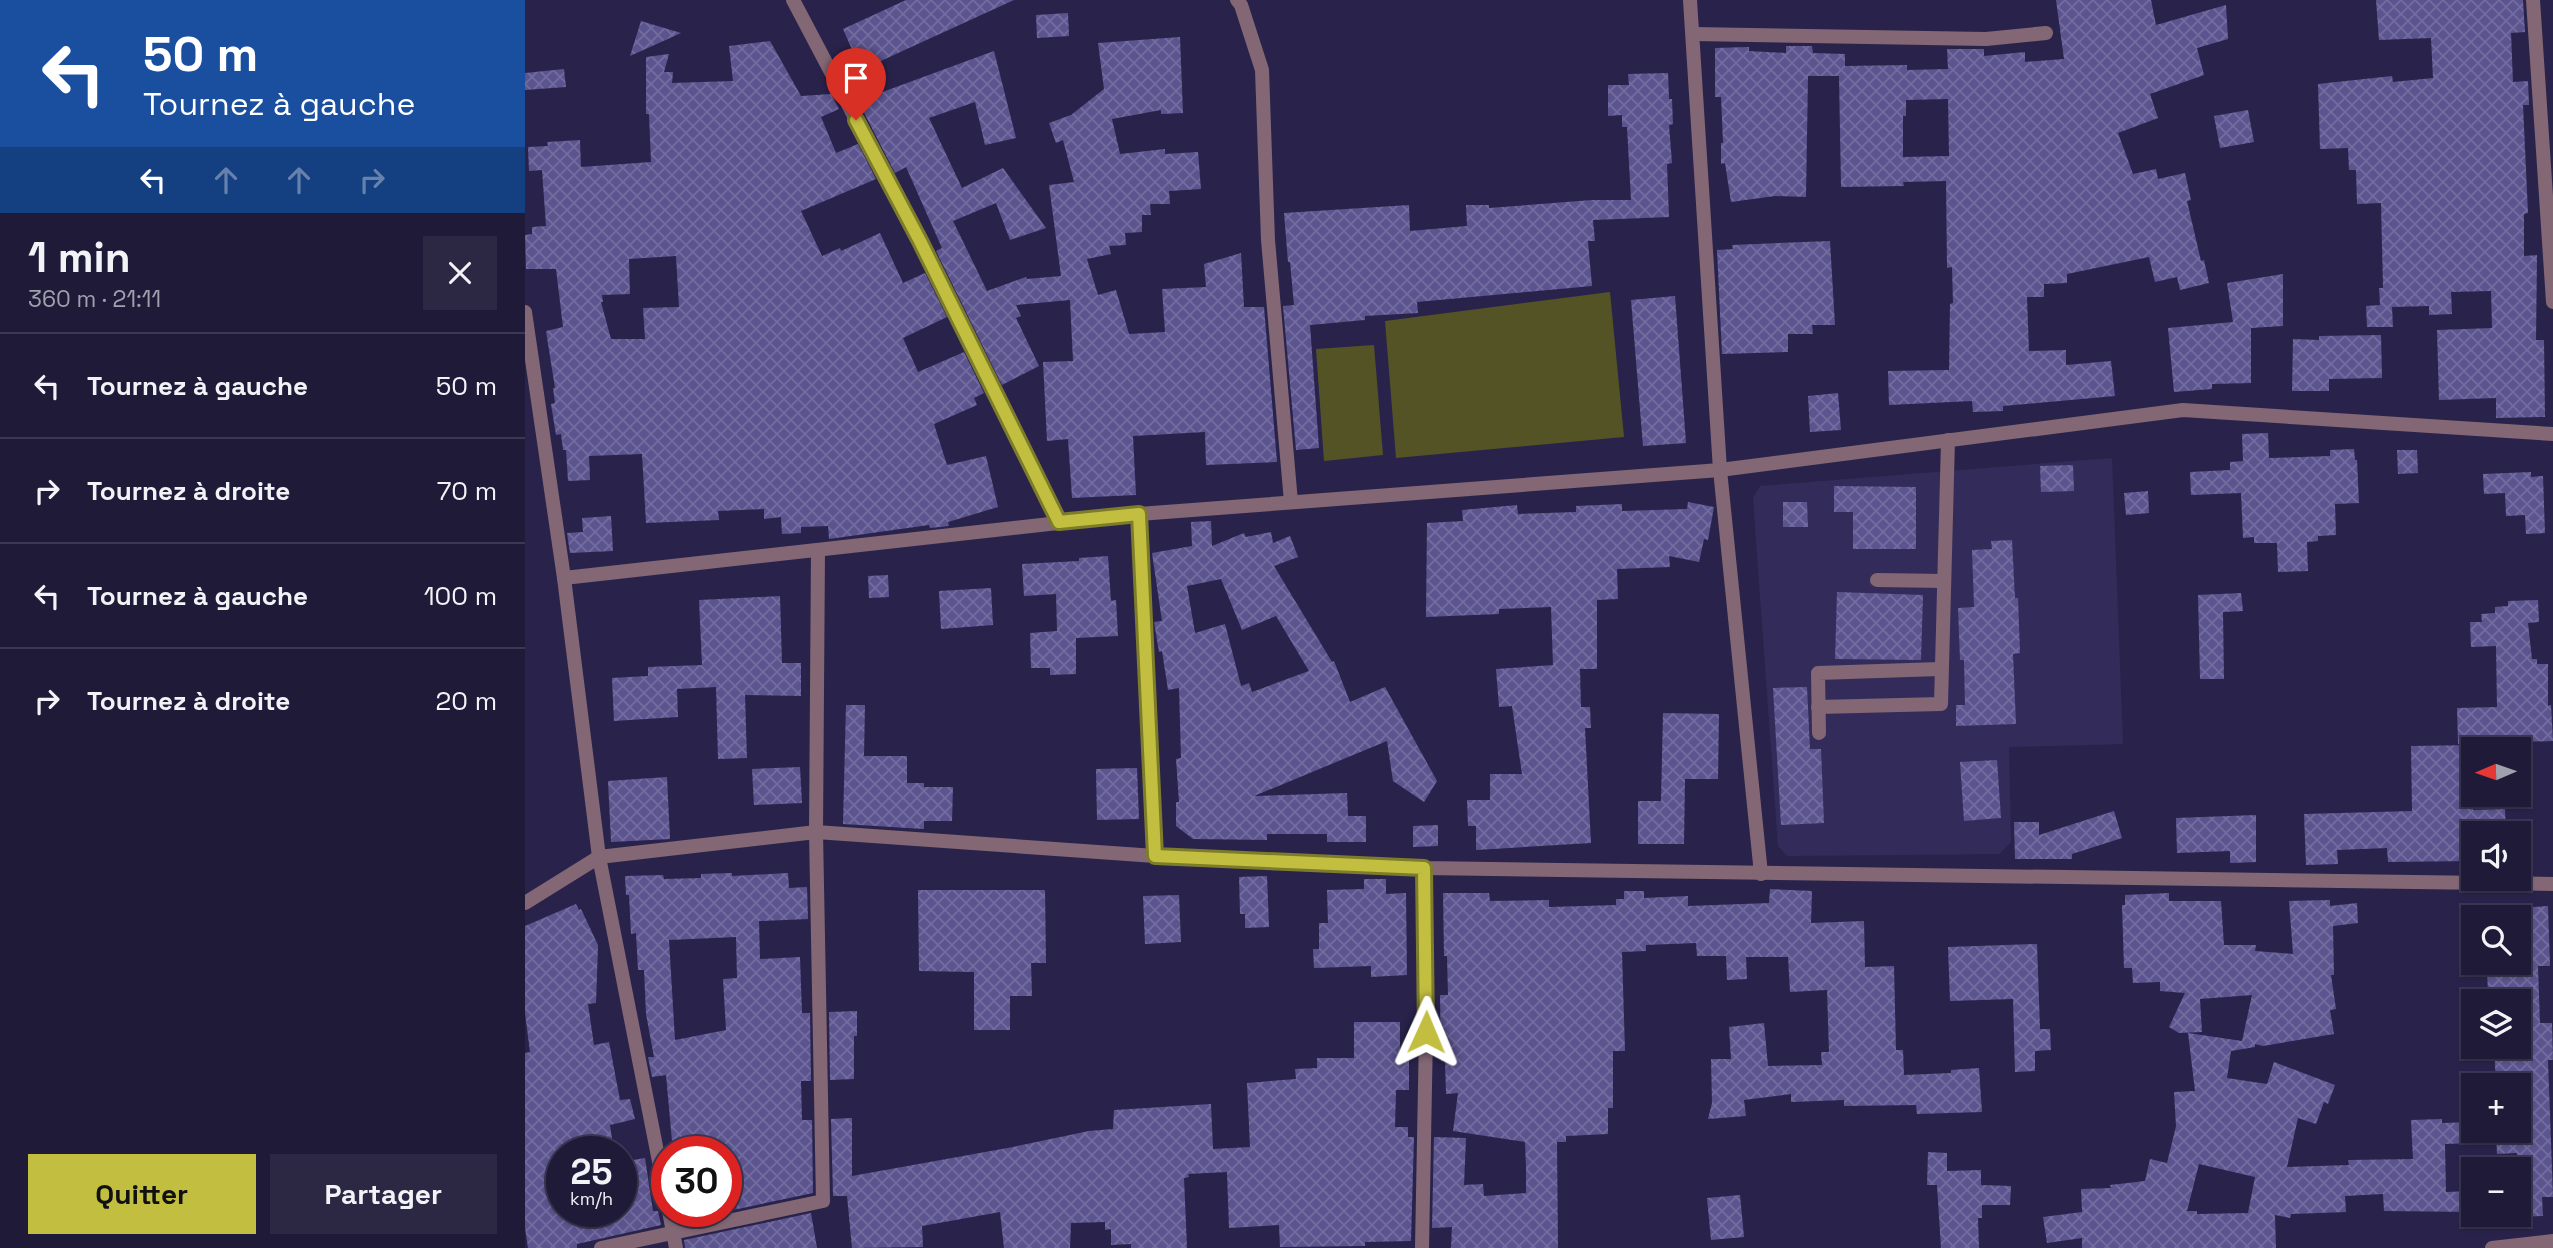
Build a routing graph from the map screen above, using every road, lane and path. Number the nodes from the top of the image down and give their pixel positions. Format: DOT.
graph roads {
  1 [pos="793,0"];
  2 [pos="1237,0"];
  3 [pos="1690,0"];
  4 [pos="2533,0"];
  5 [pos="2046,33"];
  6 [pos="1694,34"];
  7 [pos="2553,302"];
  8 [pos="525,312"];
  9 [pos="2553,434"];
  10 [pos="1948,440"];
  11 [pos="1720,470"];
  12 [pos="1291,502"];
  13 [pos="1139,514"];
  14 [pos="1059,522"];
  15 [pos="818,550"];
  16 [pos="564,578"];
  17 [pos="1877,580"];
  18 [pos="1943,581"];
  19 [pos="1940,669"];
  20 [pos="1818,707"];
  21 [pos="1819,733"];
  22 [pos="816,832"];
  23 [pos="1155,856"];
  24 [pos="599,857"];
  25 [pos="1424,868"];
  26 [pos="1761,874"];
  27 [pos="2553,884"];
  28 [pos="525,903"];
  29 [pos="654,1136"];
  30 [pos="672,1227"];
  31 [pos="673,1233"];
  32 [pos="2553,1241"];
  33 [pos="601,1248"];
  34 [pos="676,1248"];
  35 [pos="1422,1248"];
  36 [pos="2492,1248"];
  1 -- 14 [label="street"];
  2 -- 12 [label="street"];
  3 -- 6 [label="street"];
  4 -- 7 [label="street"];
  5 -- 6 [label="street"];
  6 -- 11 [label="street"];
  8 -- 16 [label="street"];
  9 -- 10 [label="street"];
  10 -- 11 [label="street"];
  10 -- 18 [label="street"];
  11 -- 12 [label="street"];
  11 -- 26 [label="street"];
  12 -- 13 [label="street"];
  13 -- 14 [label="street"];
  13 -- 23 [label="street"];
  14 -- 15 [label="street"];
  15 -- 16 [label="street"];
  15 -- 22 [label="street"];
  16 -- 24 [label="street"];
  17 -- 18 [label="street"];
  18 -- 19 [label="street"];
  19 -- 20 [label="street"];
  19 -- 20 [label="street"];
  20 -- 21 [label="street"];
  22 -- 23 [label="street"];
  22 -- 24 [label="street"];
  22 -- 31 [label="street"];
  23 -- 25 [label="street"];
  24 -- 28 [label="street"];
  24 -- 29 [label="street"];
  25 -- 26 [label="street"];
  25 -- 35 [label="street"];
  26 -- 27 [label="street"];
  30 -- 31 [label="street"];
  31 -- 33 [label="street"];
  31 -- 34 [label="street"];
  32 -- 36 [label="street"];
}
